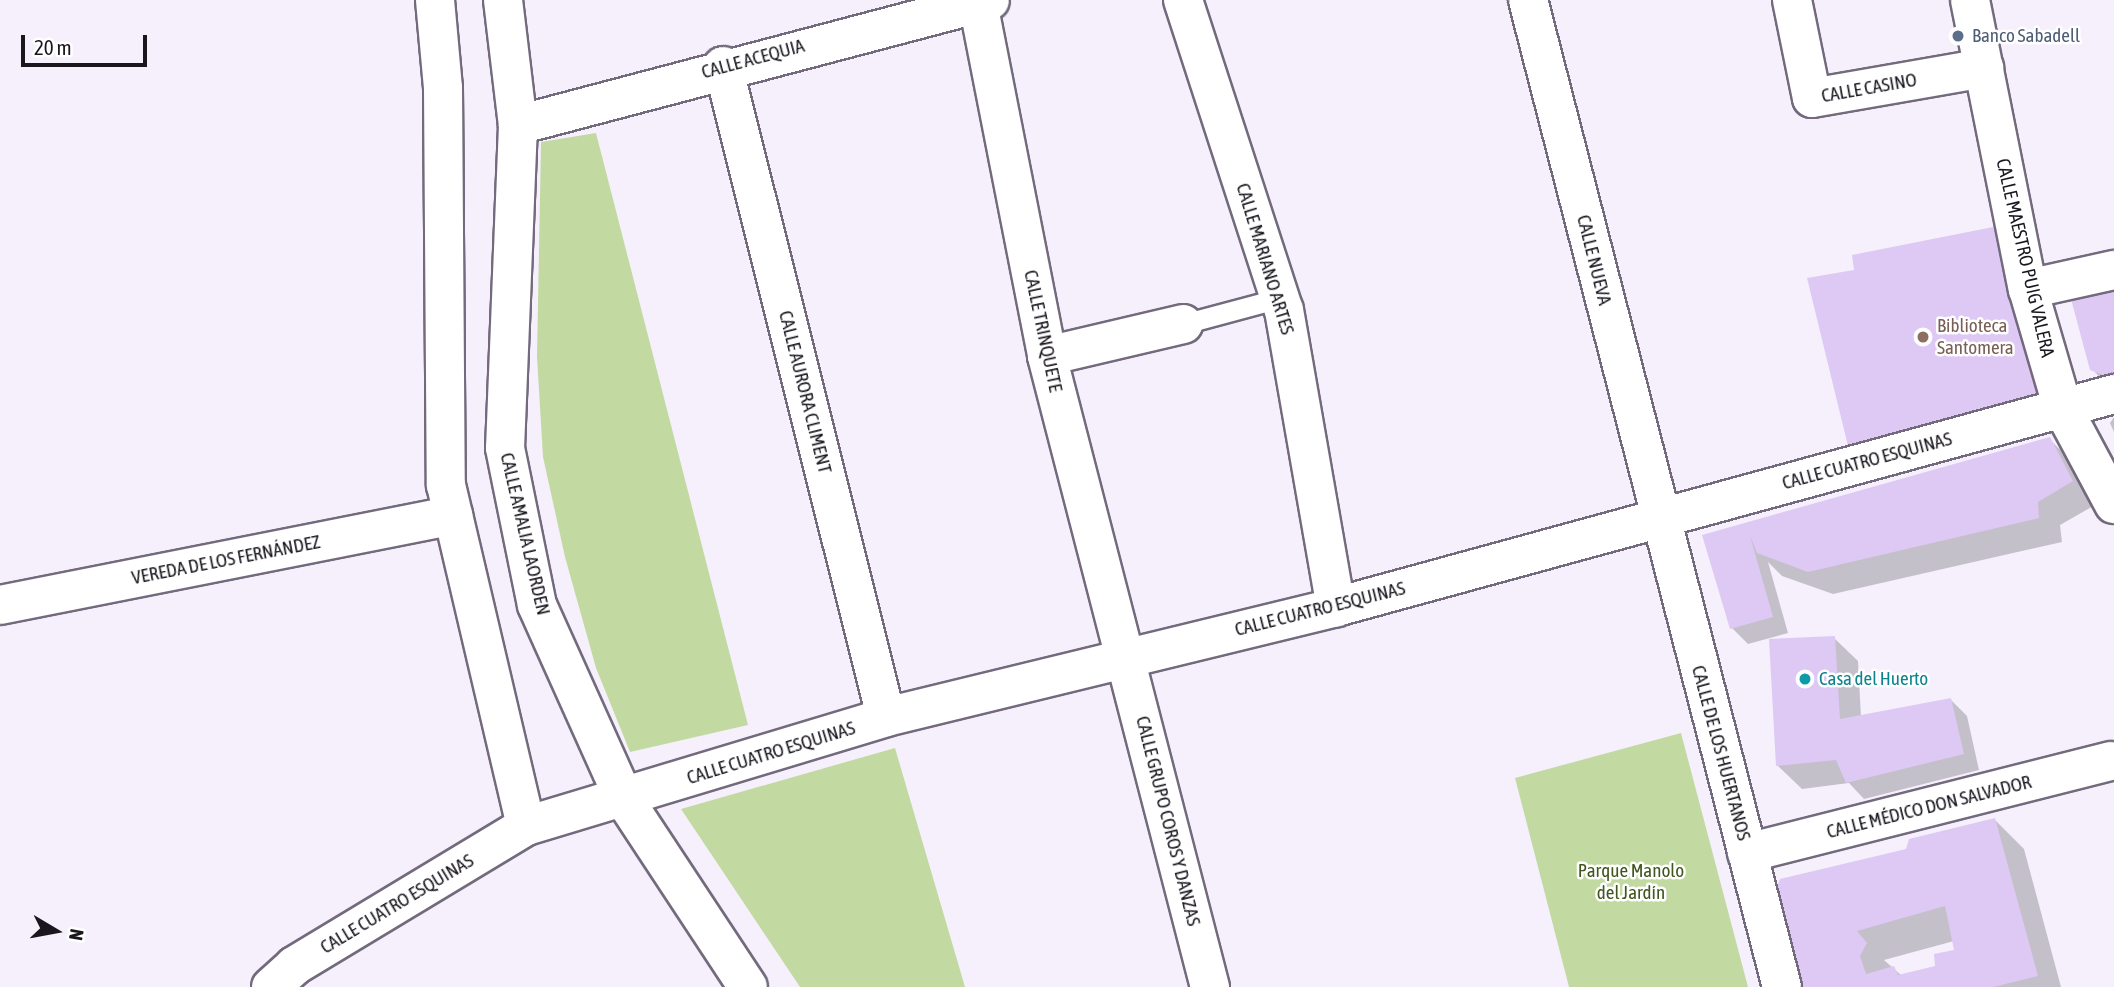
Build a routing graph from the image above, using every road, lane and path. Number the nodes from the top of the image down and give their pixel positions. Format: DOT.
graph roads {
  1 [pos="435,0"];
  2 [pos="503,0"];
  3 [pos="1183,0"];
  4 [pos="1528,0"];
  5 [pos="1792,0"];
  6 [pos="1970,0"];
  7 [pos="984,2"];
  8 [pos="932,5"];
  9 [pos="723,66"];
  10 [pos="1984,68"];
  11 [pos="518,125"];
  12 [pos="2114,270"];
  13 [pos="2028,289"];
  14 [pos="1280,298"];
  15 [pos="1182,324"];
  16 [pos="1047,356"];
  17 [pos="2114,394"];
  18 [pos="2063,409"];
  19 [pos="2114,504"];
  20 [pos="453,514"];
  21 [pos="1660,519"];
  22 [pos="0,604"];
  23 [pos="1336,607"];
  24 [pos="1126,654"];
  25 [pos="886,717"];
  26 [pos="2111,761"];
  27 [pos="624,799"];
  28 [pos="526,826"];
  29 [pos="1747,853"];
  30 [pos="271,987"];
  31 [pos="748,987"];
  32 [pos="1210,987"];
  33 [pos="1782,987"];
  1 -- 20 [label="street"];
  2 -- 11 [label="street, CALLE AMALIA LAORDEN"];
  3 -- 14 [label="street, CALLE MARIANO ARTES"];
  4 -- 21 [label="street, CALLE NUEVA"];
  5 -- 10 [label="street, CALLE CASINO"];
  6 -- 10 [label="street, CALLE MAESTRO PUIG VALERA"];
  7 -- 8 [label="street, CALLE ACEQUIA"];
  7 -- 16 [label="street, CALLE TRINQUETE"];
  8 -- 9 [label="street, CALLE ACEQUIA"];
  9 -- 11 [label="street, CALLE ACEQUIA"];
  9 -- 25 [label="street, CALLE AURORA CLIMENT"];
  10 -- 13 [label="street, CALLE MAESTRO PUIG VALERA"];
  11 -- 27 [label="street, CALLE AMALIA LAORDEN"];
  12 -- 13 [label="street"];
  13 -- 18 [label="street, CALLE MAESTRO PUIG VALERA"];
  14 -- 15 [label="lane"];
  14 -- 23 [label="street, CALLE MARIANO ARTES"];
  15 -- 16 [label="street"];
  16 -- 24 [label="street, CALLE TRINQUETE"];
  17 -- 18 [label="street, CALLE CUATRO ESQUINAS"];
  18 -- 19 [label="street, CALLE MAESTRO PUIG VALERA"];
  18 -- 21 [label="street, CALLE CUATRO ESQUINAS"];
  20 -- 22 [label="street, VEREDA DE LOS FERNÁNDEZ"];
  20 -- 28 [label="street"];
  21 -- 23 [label="street, CALLE CUATRO ESQUINAS"];
  21 -- 29 [label="street, CALLE DE LOS HUERTANOS"];
  23 -- 24 [label="street, CALLE CUATRO ESQUINAS"];
  24 -- 25 [label="street, CALLE CUATRO ESQUINAS"];
  24 -- 32 [label="street, CALLE GRUPO COROS Y DANZAS"];
  25 -- 27 [label="street, CALLE CUATRO ESQUINAS"];
  26 -- 29 [label="street, CALLE MÉDICO DON SALVADOR"];
  27 -- 28 [label="street, CALLE CUATRO ESQUINAS"];
  27 -- 31 [label="street, CALLE AMALIA LAORDEN"];
  28 -- 30 [label="street, CALLE CUATRO ESQUINAS"];
  29 -- 33 [label="street, CALLE DE LOS HUERTANOS"];
}
